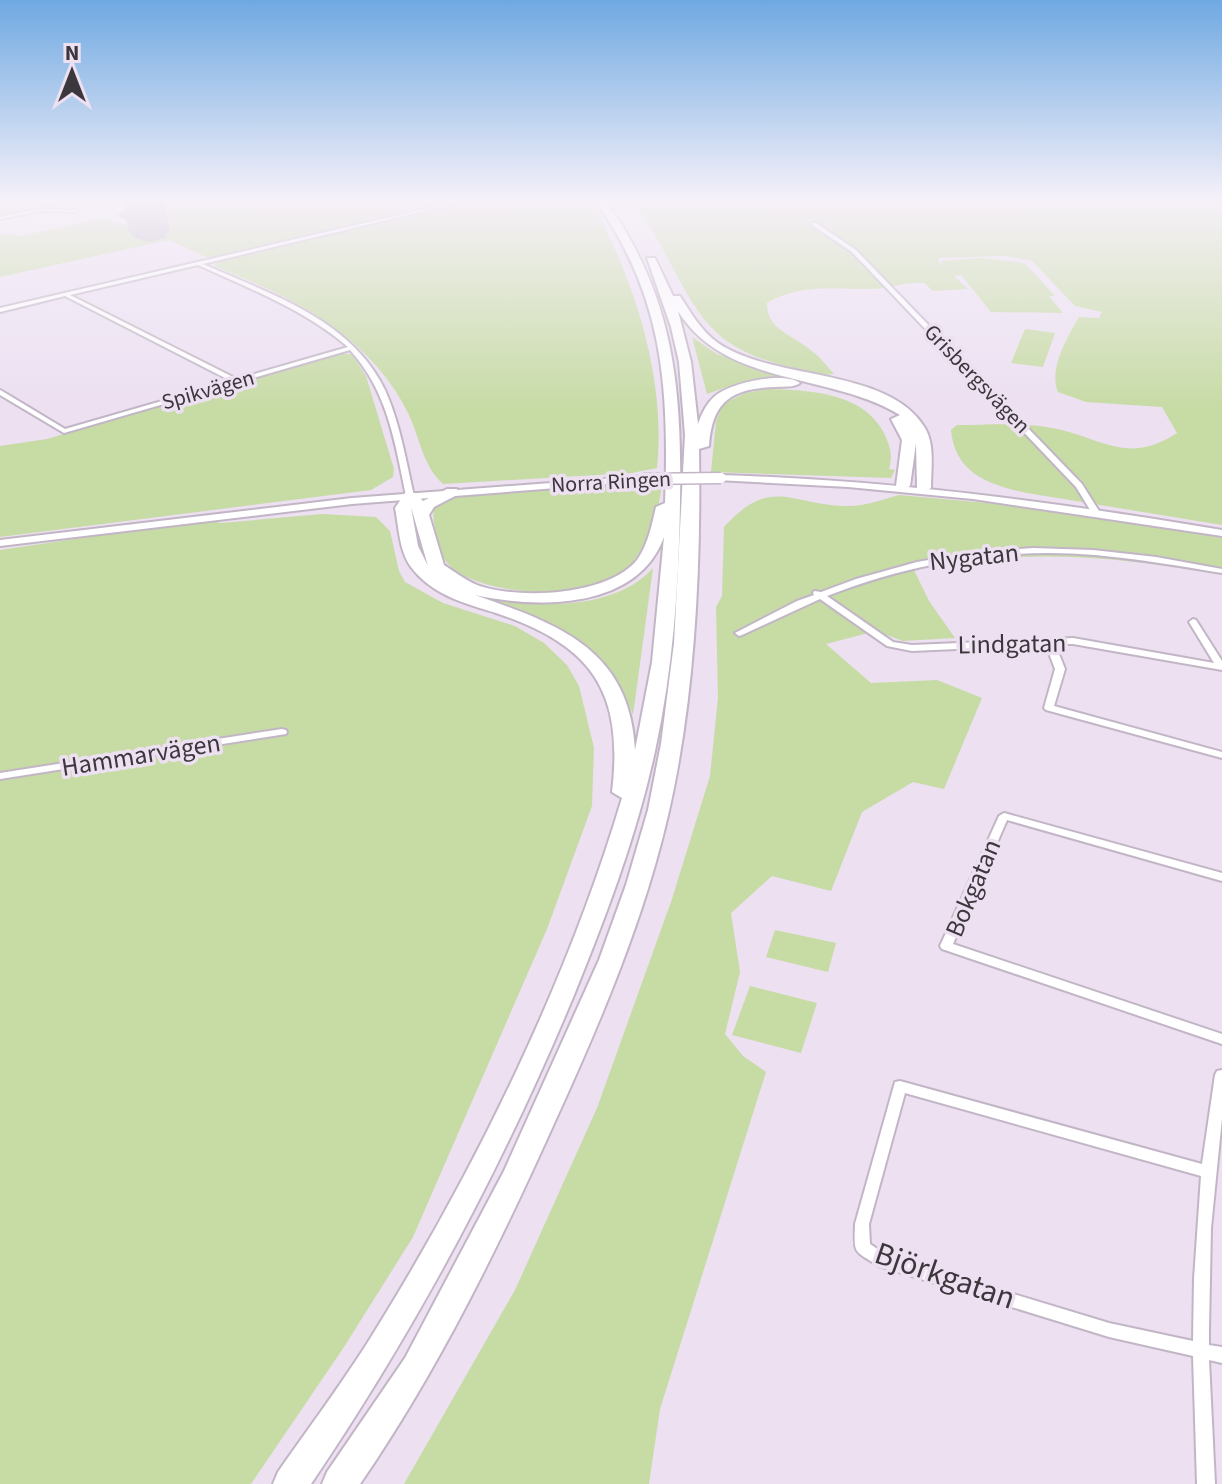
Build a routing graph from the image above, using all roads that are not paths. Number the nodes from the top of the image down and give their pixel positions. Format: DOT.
graph roads {
  1 [pos="174,268"];
  2 [pos="208,268"];
  3 [pos="642,268"];
  4 [pos="654,268"];
  5 [pos="871,268"];
  6 [pos="662,283"];
  7 [pos="64,294"];
  8 [pos="0,310"];
  9 [pos="351,348"];
  10 [pos="236,381"];
  11 [pos="0,392"];
  12 [pos="694,464"];
  13 [pos="903,486"];
  14 [pos="924,488"];
  15 [pos="673,491"];
  16 [pos="452,492"];
  17 [pos="410,496"];
  18 [pos="1095,511"];
  19 [pos="421,514"];
  20 [pos="1222,533"];
  21 [pos="0,543"];
  22 [pos="1222,571"];
  23 [pos="817,593"];
  24 [pos="1193,622"];
  25 [pos="739,633"];
  26 [pos="1050,643"];
  27 [pos="1222,667"];
  28 [pos="282,732"];
  29 [pos="1222,755"];
  30 [pos="0,776"];
  31 [pos="611,871"];
  32 [pos="1222,877"];
  33 [pos="1222,1039"];
  34 [pos="1222,1075"];
  35 [pos="1209,1172"];
  36 [pos="1200,1350"];
  37 [pos="1222,1355"];
  38 [pos="290,1484"];
  39 [pos="339,1484"];
  40 [pos="1206,1484"];
  1 -- 7 [label="street"];
  2 -- 9 [label="street"];
  3 -- 15 [label="highway"];
  4 -- 6 [label="highway"];
  5 -- 18 [label="street, Grisbergsvägen"];
  6 -- 12 [label="highway"];
  6 -- 14 [label="highway"];
  7 -- 8 [label="street"];
  7 -- 10 [label="street"];
  9 -- 10 [label="street, Spikvägen"];
  9 -- 17 [label="street"];
  10 -- 11 [label="street, Spikvägen"];
  12 -- 13 [label="highway"];
  12 -- 39 [label="highway"];
  13 -- 14 [label="main road, Norra Ringen"];
  13 -- 16 [label="main road, Norra Ringen, bridge"];
  14 -- 18 [label="main road, Norra Ringen"];
  15 -- 19 [label="highway"];
  15 -- 31 [label="highway"];
  16 -- 17 [label="main road, Norra Ringen"];
  16 -- 19 [label="highway"];
  17 -- 19 [label="highway"];
  17 -- 21 [label="main road, Norra Ringen"];
  17 -- 31 [label="highway"];
  18 -- 20 [label="main road, Norra Ringen"];
  22 -- 23 [label="street, Nygatan"];
  23 -- 25 [label="street, Nygatan"];
  23 -- 26 [label="street, Lindgatan"];
  24 -- 27 [label="street, Lindgatan"];
  26 -- 27 [label="street, Lindgatan"];
  26 -- 29 [label="street"];
  28 -- 30 [label="street, Hammarvägen"];
  31 -- 38 [label="highway"];
  32 -- 33 [label="street, Bokgatan"];
  34 -- 35 [label="street"];
  35 -- 36 [label="street"];
  35 -- 36 [label="street, Björkgatan"];
  36 -- 37 [label="street, Björkgatan"];
  36 -- 40 [label="street"];
}
